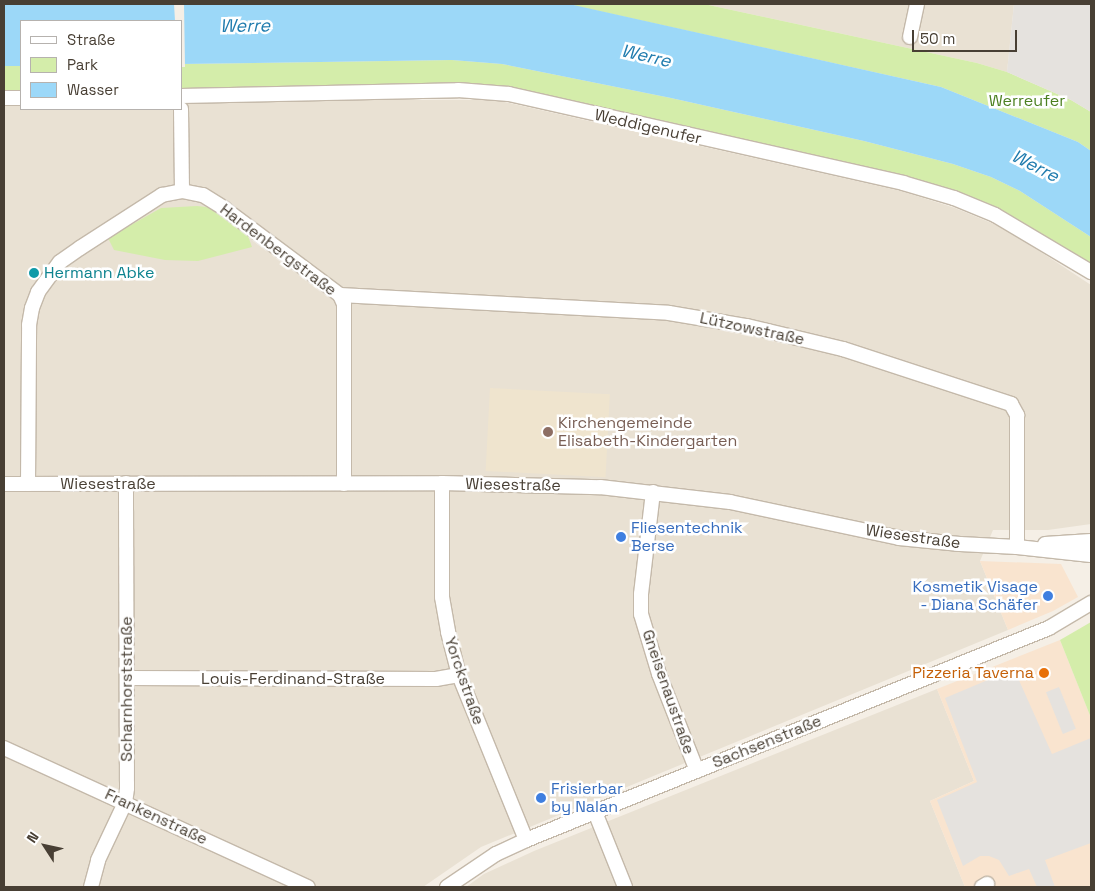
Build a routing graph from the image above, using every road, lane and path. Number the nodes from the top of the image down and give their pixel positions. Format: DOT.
graph roads {
  1 [pos="917,4"];
  2 [pos="910,37"];
  3 [pos="182,96"];
  4 [pos="4,98"];
  5 [pos="20,98"];
  6 [pos="180,110"];
  7 [pos="182,191"];
  8 [pos="1091,272"];
  9 [pos="340,295"];
  10 [pos="126,483"];
  11 [pos="442,483"];
  12 [pos="4,484"];
  13 [pos="28,484"];
  14 [pos="344,484"];
  15 [pos="653,492"];
  16 [pos="1091,540"];
  17 [pos="1017,547"];
  18 [pos="1091,555"];
  19 [pos="1091,603"];
  20 [pos="458,675"];
  21 [pos="127,678"];
  22 [pos="4,748"];
  23 [pos="696,771"];
  24 [pos="125,803"];
  25 [pos="595,812"];
  26 [pos="526,840"];
  27 [pos="91,887"];
  28 [pos="308,887"];
  29 [pos="447,887"];
  30 [pos="625,887"];
  1 -- 2 [label="street"];
  3 -- 8 [label="street, Weddigenufer"];
  4 -- 5 [label="street"];
  6 -- 7 [label="street"];
  7 -- 9 [label="street, Hardenbergstraße"];
  7 -- 13 [label="street"];
  9 -- 14 [label="street, Hardenbergstraße"];
  9 -- 17 [label="street, Lützowstraße"];
  10 -- 13 [label="street, Wiesestraße"];
  10 -- 14 [label="street, Wiesestraße"];
  10 -- 21 [label="street, Scharnhorststraße"];
  11 -- 14 [label="street, Wiesestraße"];
  11 -- 15 [label="street, Wiesestraße"];
  11 -- 20 [label="street, Yorckstraße"];
  12 -- 13 [label="street, Wiesestraße"];
  15 -- 17 [label="street, Wiesestraße"];
  15 -- 23 [label="street, Gneisenaustraße"];
  16 -- 17 [label="street, Wiesestraße"];
  17 -- 18 [label="street, Wiesestraße"];
  19 -- 23 [label="street, Sachsenstraße"];
  20 -- 21 [label="street, Louis-Ferdinand-Straße"];
  20 -- 26 [label="street, Yorckstraße"];
  21 -- 24 [label="street, Scharnhorststraße"];
  22 -- 24 [label="street, Frankenstraße"];
  23 -- 25 [label="street, Sachsenstraße"];
  24 -- 27 [label="street, Scharnhorststraße"];
  24 -- 28 [label="street, Frankenstraße"];
  25 -- 26 [label="street, Sachsenstraße"];
  25 -- 30 [label="street"];
  26 -- 29 [label="street, Sachsenstraße"];
}
